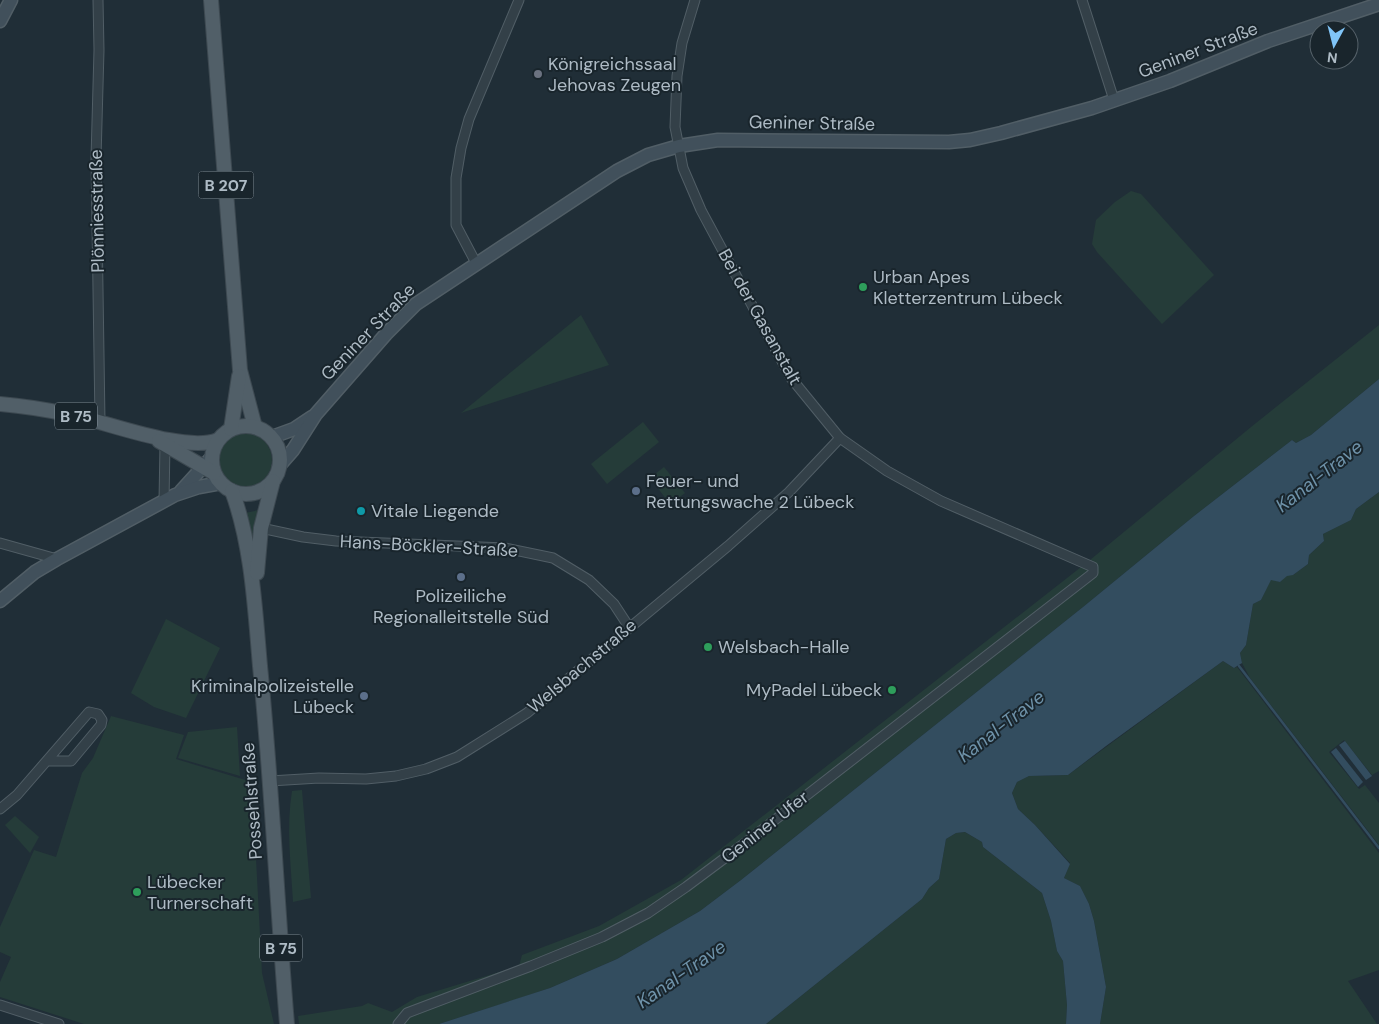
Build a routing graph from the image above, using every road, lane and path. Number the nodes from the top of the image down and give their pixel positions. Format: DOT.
graph roads {
  1 [pos="11,0"];
  2 [pos="98,0"];
  3 [pos="211,0"];
  4 [pos="519,0"];
  5 [pos="696,0"];
  6 [pos="1082,0"];
  7 [pos="1379,4"];
  8 [pos="0,20"];
  9 [pos="1114,100"];
  10 [pos="679,146"];
  11 [pos="476,263"];
  12 [pos="240,370"];
  13 [pos="0,404"];
  14 [pos="316,414"];
  15 [pos="100,422"];
  16 [pos="255,427"];
  17 [pos="231,429"];
  18 [pos="150,436"];
  19 [pos="272,437"];
  20 [pos="840,438"];
  21 [pos="218,440"];
  22 [pos="165,444"];
  23 [pos="280,466"];
  24 [pos="216,474"];
  25 [pos="273,481"];
  26 [pos="170,498"];
  27 [pos="261,528"];
  28 [pos="0,543"];
  29 [pos="57,559"];
  30 [pos="1093,567"];
  31 [pos="0,601"];
  32 [pos="629,626"];
  33 [pos="257,635"];
  34 [pos="47,761"];
  35 [pos="270,780"];
  36 [pos="0,809"];
  37 [pos="0,1005"];
  38 [pos="59,1024"];
  39 [pos="287,1024"];
  40 [pos="398,1024"];
  1 -- 8 [label="main road"];
  2 -- 15 [label="street, Plönniesstraße"];
  3 -- 12 [label="main road, B 207"];
  4 -- 11 [label="street"];
  5 -- 10 [label="street, Bei der Gasanstalt"];
  6 -- 9 [label="street"];
  7 -- 9 [label="main road, Geniner Straße"];
  9 -- 10 [label="main road, Geniner Straße"];
  10 -- 11 [label="main road, Geniner Straße"];
  10 -- 20 [label="street, Bei der Gasanstalt"];
  11 -- 14 [label="main road, Geniner Straße"];
  12 -- 16 [label="main road, B 207"];
  12 -- 17 [label="main road, B 207"];
  13 -- 15 [label="main road, B 75"];
  14 -- 19 [label="main road, Geniner Straße"];
  14 -- 23 [label="main road, Geniner Straße"];
  15 -- 18 [label="main road, B 75"];
  16 -- 17 [label="main road"];
  16 -- 19 [label="main road"];
  17 -- 21 [label="main road"];
  18 -- 21 [label="main road, B 75"];
  18 -- 22 [label="main road, B 75"];
  19 -- 23 [label="main road"];
  20 -- 30 [label="street, Bei der Gasanstalt"];
  20 -- 32 [label="street, Welsbachstraße"];
  21 -- 24 [label="main road"];
  22 -- 24 [label="main road, B 75"];
  22 -- 26 [label="street"];
  23 -- 25 [label="main road"];
  24 -- 25 [label="main road"];
  24 -- 26 [label="main road"];
  24 -- 26 [label="main road"];
  24 -- 33 [label="main road, Possehlstraße / B 75"];
  25 -- 27 [label="main road, Possehlstraße / B 75"];
  26 -- 29 [label="main road"];
  27 -- 32 [label="street, Hans-Böckler-Straße"];
  27 -- 33 [label="main road, Possehlstraße / B 75"];
  28 -- 29 [label="street"];
  29 -- 31 [label="main road"];
  30 -- 40 [label="street, Geniner Ufer"];
  32 -- 35 [label="street, Welsbachstraße"];
  33 -- 35 [label="main road, Possehlstraße / B 75"];
  34 -- 34 [label="street"];
  34 -- 36 [label="street"];
  35 -- 39 [label="main road, Possehlstraße / B 75"];
  37 -- 38 [label="street"];
}
